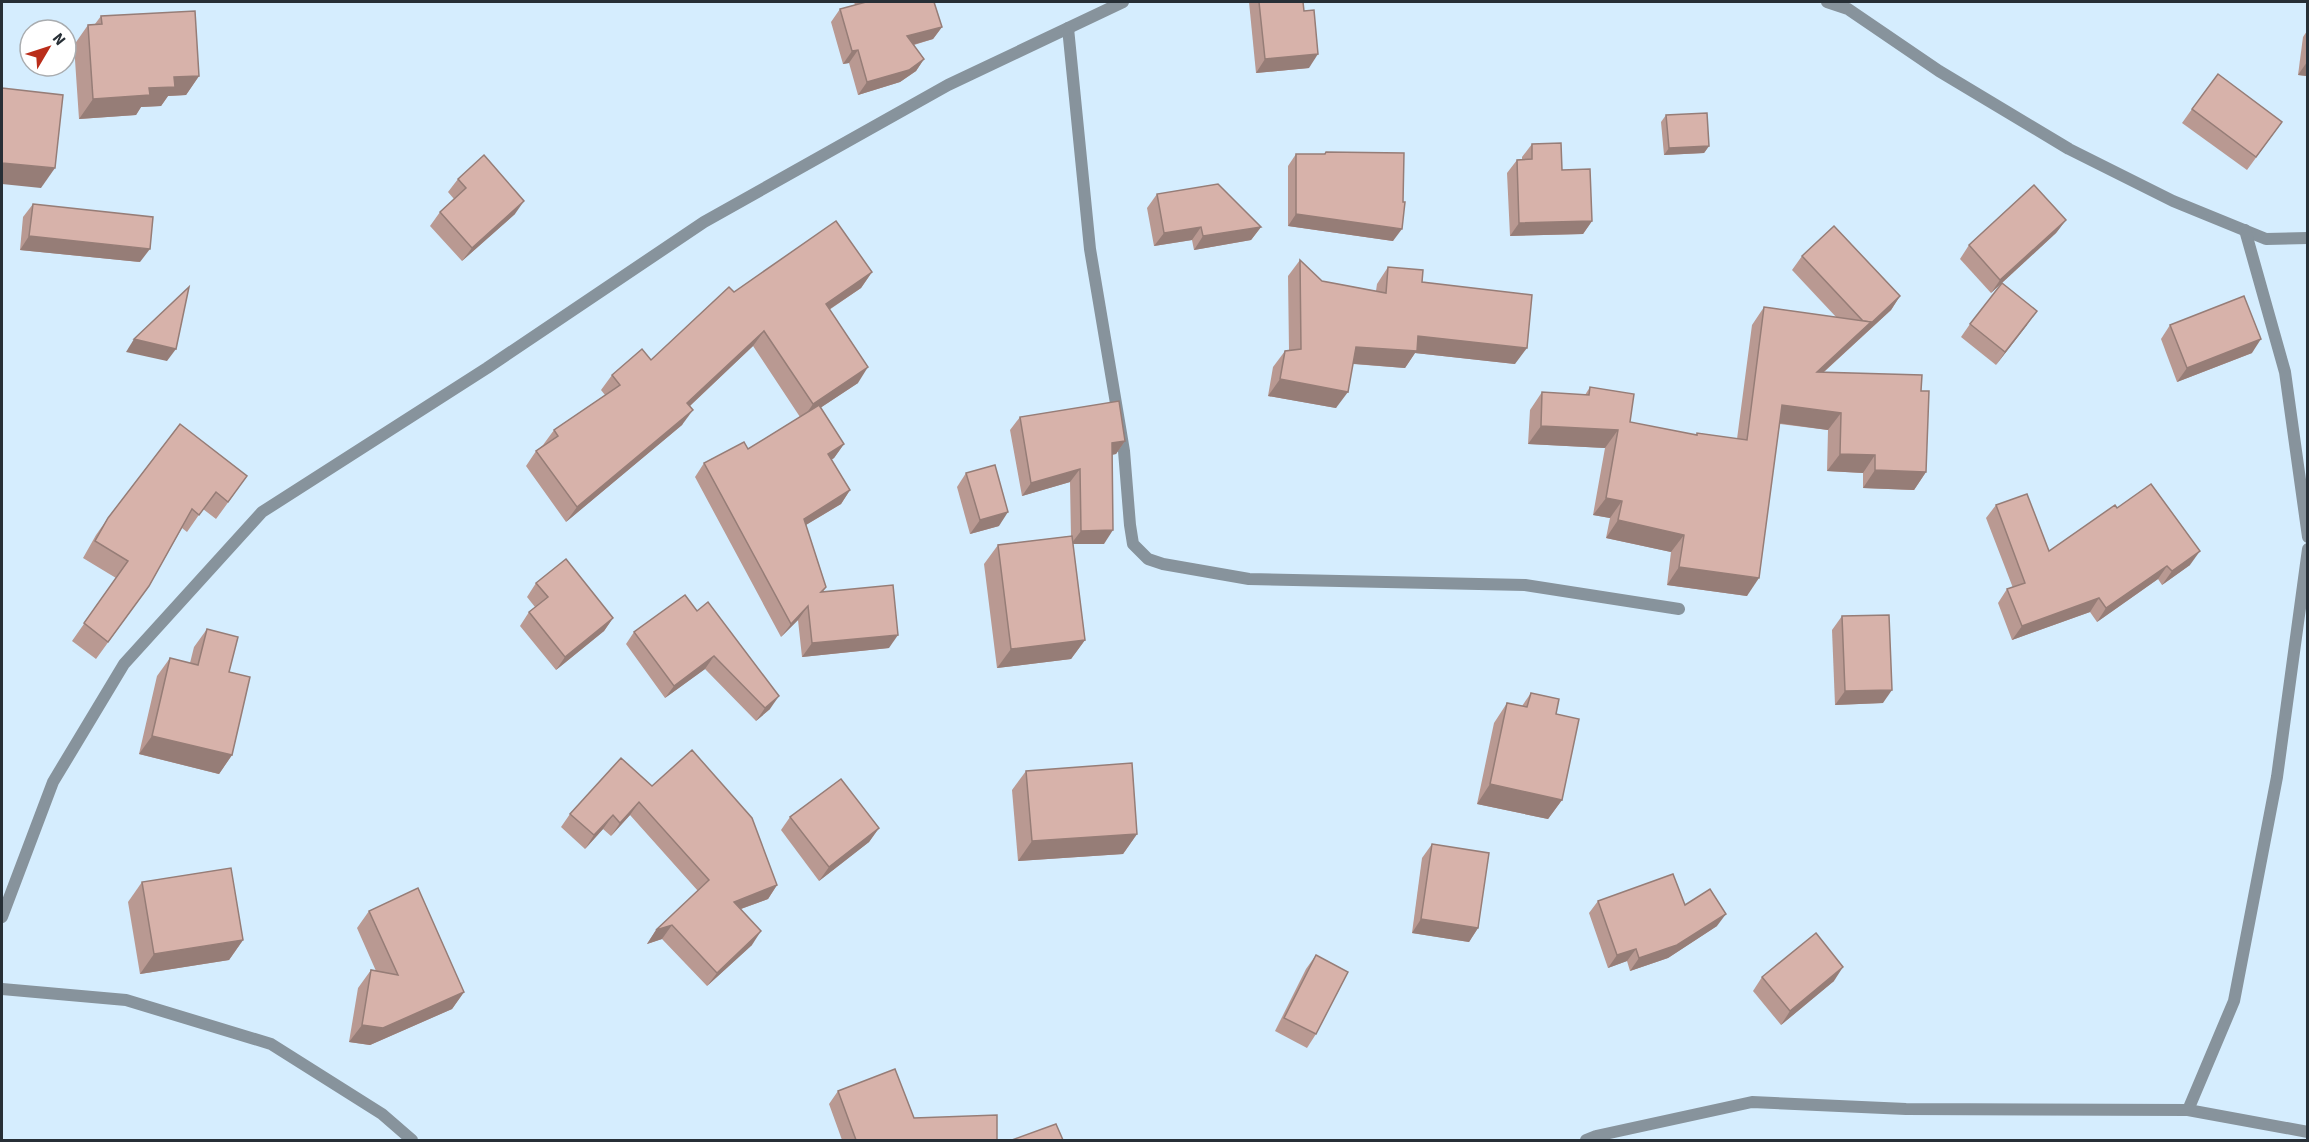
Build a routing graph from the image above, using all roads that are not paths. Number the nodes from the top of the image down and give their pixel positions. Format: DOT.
graph roads {
  1 [pos="1123,2"];
  2 [pos="1827,2"];
  3 [pos="1068,28"];
  4 [pos="2246,230"];
  5 [pos="2307,238"];
  6 [pos="2307,537"];
  7 [pos="2307,549"];
  8 [pos="1679,609"];
  9 [pos="2,917"];
  10 [pos="2,989"];
  11 [pos="2188,1110"];
  12 [pos="2307,1132"];
  13 [pos="412,1140"];
  14 [pos="1586,1140"];
  1 -- 3 [label="street"];
  2 -- 4 [label="street"];
  3 -- 8 [label="street"];
  3 -- 9 [label="street"];
  4 -- 5 [label="street"];
  4 -- 6 [label="street"];
  7 -- 11 [label="street"];
  10 -- 13 [label="street"];
  11 -- 12 [label="street"];
  11 -- 14 [label="street"];
}
